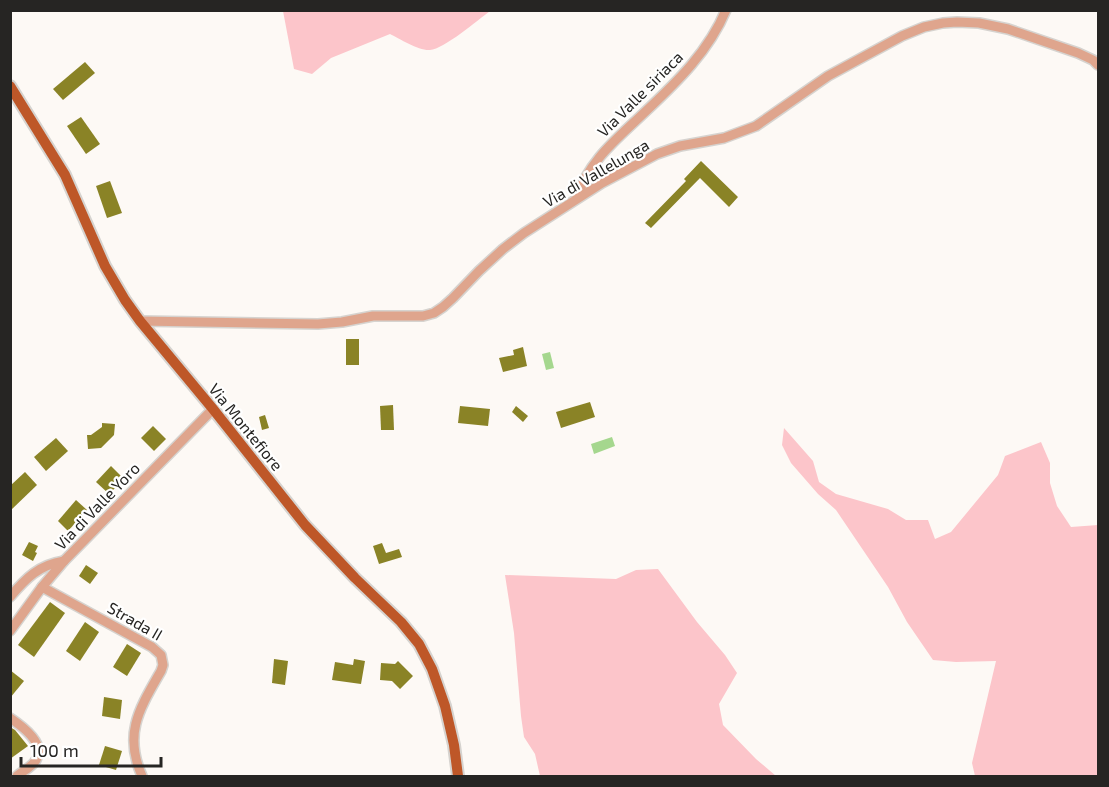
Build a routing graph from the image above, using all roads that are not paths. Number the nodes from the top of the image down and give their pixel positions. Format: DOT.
graph roads {
  1 [pos="726,10"];
  2 [pos="1098,65"];
  3 [pos="10,86"];
  4 [pos="577,198"];
  5 [pos="140,321"];
  6 [pos="213,409"];
  7 [pos="64,561"];
  8 [pos="42,587"];
  9 [pos="10,597"];
  10 [pos="10,631"];
  11 [pos="10,718"];
  12 [pos="17,777"];
  13 [pos="142,777"];
  14 [pos="458,777"];
  1 -- 4 [label="street, Via Valle siriaca"];
  2 -- 4 [label="street, Via di Vallelunga"];
  3 -- 5 [label="main road, Via Montefiore"];
  4 -- 5 [label="street, Via di Vallelunga"];
  5 -- 6 [label="main road, Via Montefiore"];
  6 -- 7 [label="street, Via di Valle Yoro"];
  6 -- 14 [label="main road, Via Montefiore"];
  7 -- 8 [label="street, Via di Valle Yoro"];
  7 -- 9 [label="street"];
  8 -- 10 [label="street, Via di Valle Yoro"];
  8 -- 13 [label="street, Strada II"];
  11 -- 12 [label="street"];
}
